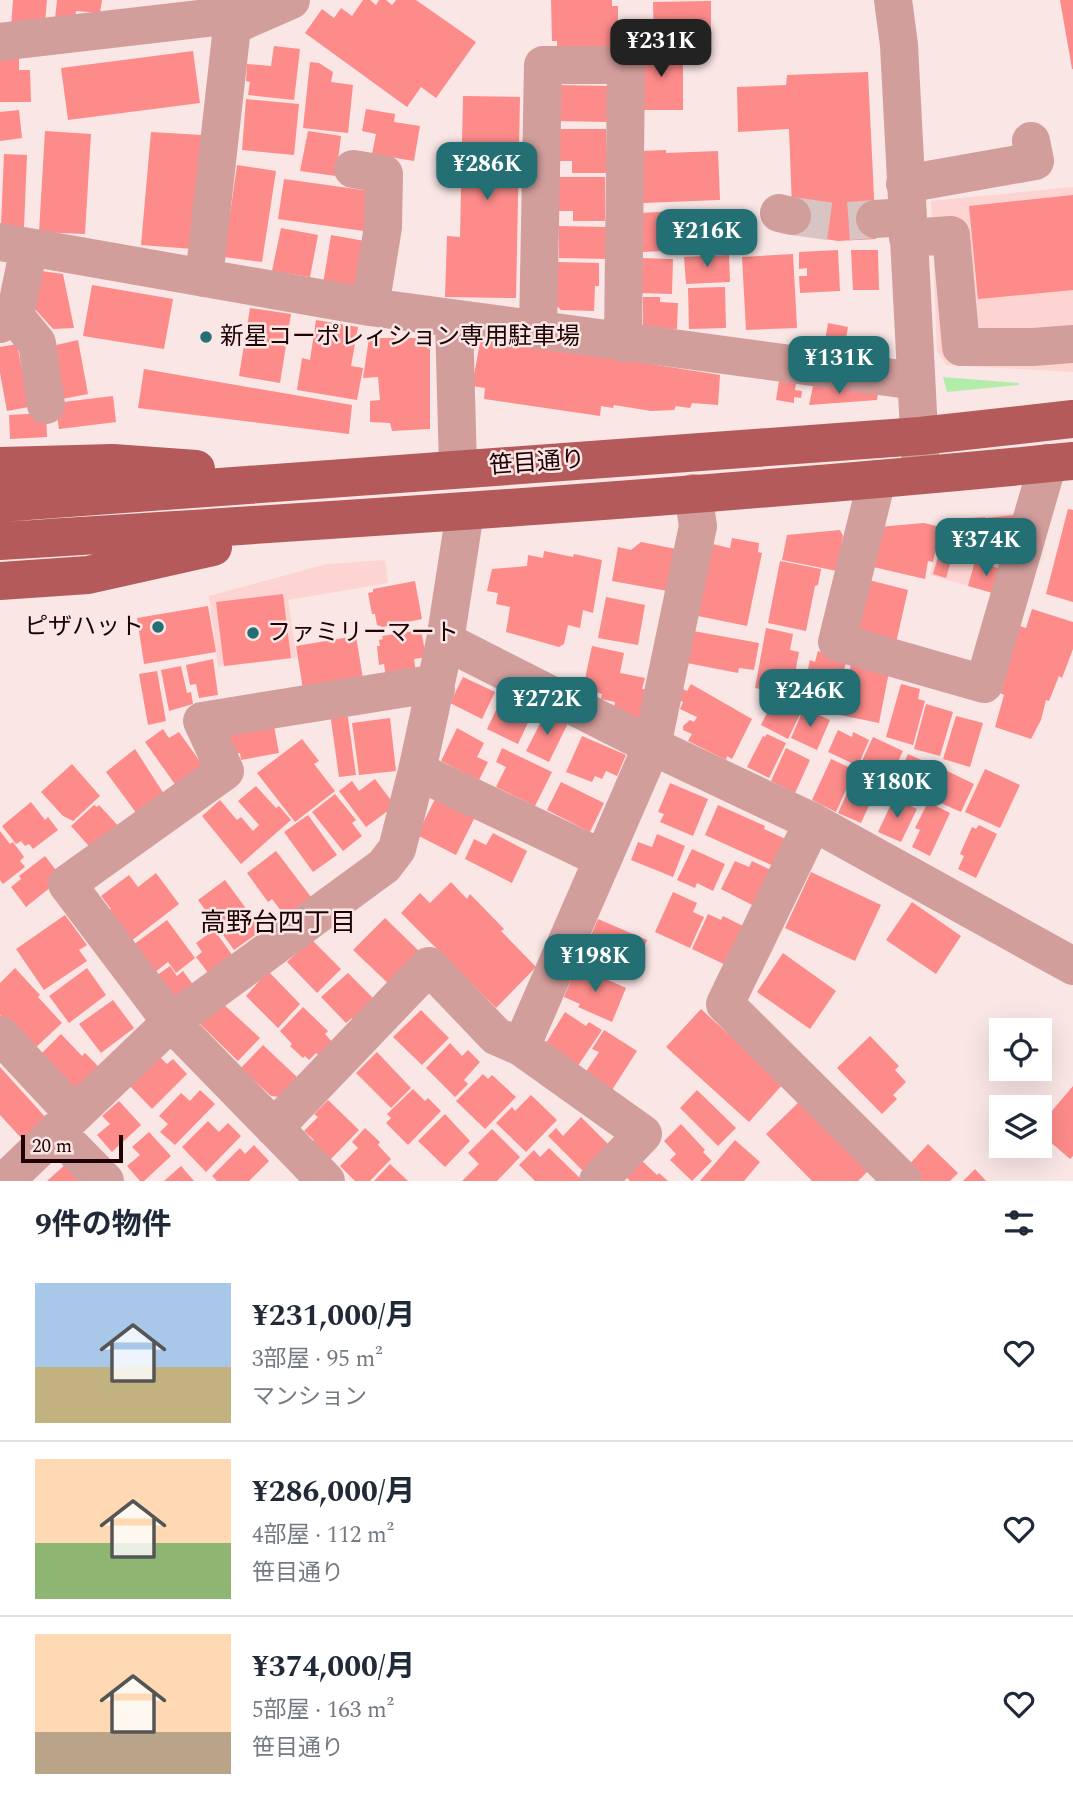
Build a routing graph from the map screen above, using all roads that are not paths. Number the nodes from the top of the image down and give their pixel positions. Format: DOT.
graph roads {
  1 [pos="291,0"];
  2 [pos="892,0"];
  3 [pos="234,14"];
  4 [pos="0,42"];
  5 [pos="1031,141"];
  6 [pos="353,169"];
  7 [pos="899,214"];
  8 [pos="14,245"];
  9 [pos="204,278"];
  10 [pos="370,307"];
  11 [pos="454,319"];
  12 [pos="8,320"];
  13 [pos="538,331"];
  14 [pos="623,343"];
  15 [pos="1073,344"];
  16 [pos="916,381"];
  17 [pos="46,405"];
  18 [pos="1073,419"];
  19 [pos="919,436"];
  20 [pos="1060,462"];
  21 [pos="0,466"];
  22 [pos="457,468"];
  23 [pos="922,475"];
  24 [pos="331,478"];
  25 [pos="877,479"];
  26 [pos="694,492"];
  27 [pos="0,503"];
  28 [pos="465,512"];
  29 [pos="335,520"];
  30 [pos="0,541"];
  31 [pos="0,581"];
  32 [pos="445,641"];
  33 [pos="436,689"];
  34 [pos="652,746"];
  35 [pos="417,771"];
  36 [pos="813,822"];
  37 [pos="603,859"];
  38 [pos="1073,966"];
  39 [pos="171,1022"];
  40 [pos="0,1035"];
  41 [pos="521,1047"];
  42 [pos="65,1122"];
  43 [pos="274,1128"];
  44 [pos="5,1181"];
  45 [pos="105,1181"];
  46 [pos="326,1181"];
  47 [pos="598,1181"];
  48 [pos="903,1181"];
  1 -- 3 [label="street"];
  2 -- 7 [label="street"];
  3 -- 4 [label="street"];
  3 -- 9 [label="street"];
  5 -- 7 [label="street"];
  6 -- 10 [label="street"];
  7 -- 15 [label="street"];
  7 -- 16 [label="street"];
  8 -- 9 [label="street"];
  8 -- 12 [label="street"];
  9 -- 10 [label="street"];
  10 -- 11 [label="street"];
  11 -- 13 [label="street"];
  11 -- 22 [label="street"];
  12 -- 17 [label="street"];
  13 -- 14 [label="street"];
  13 -- 14 [label="street"];
  14 -- 16 [label="street"];
  16 -- 19 [label="street"];
  18 -- 19 [label="main road, 笹目通り"];
  19 -- 22 [label="main road, 笹目通り"];
  19 -- 23 [label="street"];
  20 -- 23 [label="main road, 笹目通り"];
  20 -- 25 [label="street"];
  21 -- 24 [label="main road"];
  22 -- 24 [label="main road, 笹目通り"];
  23 -- 25 [label="main road, 笹目通り"];
  24 -- 27 [label="main road, 笹目通り"];
  25 -- 26 [label="main road, 笹目通り"];
  26 -- 28 [label="main road, 笹目通り"];
  26 -- 34 [label="street"];
  28 -- 29 [label="main road, 笹目通り"];
  28 -- 32 [label="street"];
  29 -- 30 [label="main road, 笹目通り"];
  29 -- 31 [label="main road"];
  32 -- 33 [label="street"];
  32 -- 34 [label="street"];
  33 -- 35 [label="street"];
  33 -- 39 [label="street"];
  34 -- 36 [label="street"];
  34 -- 37 [label="street"];
  35 -- 37 [label="street"];
  35 -- 39 [label="street"];
  36 -- 38 [label="street"];
  36 -- 48 [label="street"];
  37 -- 41 [label="street"];
  39 -- 42 [label="street"];
  39 -- 43 [label="street"];
  40 -- 42 [label="street"];
  41 -- 43 [label="street"];
  41 -- 47 [label="street"];
  42 -- 44 [label="street"];
  42 -- 45 [label="street"];
  43 -- 46 [label="street"];
}
